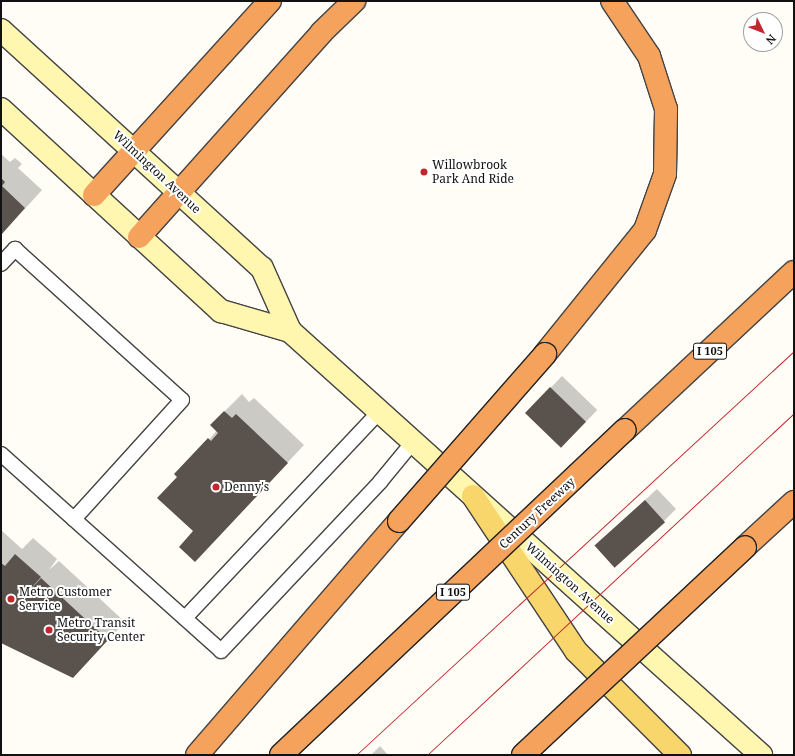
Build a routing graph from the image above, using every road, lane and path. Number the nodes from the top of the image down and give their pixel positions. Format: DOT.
graph roads {
  1 [pos="270,1"];
  2 [pos="354,1"];
  3 [pos="612,1"];
  4 [pos="1,30"];
  5 [pos="1,109"];
  6 [pos="134,150"];
  7 [pos="180,192"];
  8 [pos="94,195"];
  9 [pos="139,237"];
  10 [pos="1,264"];
  11 [pos="794,272"];
  12 [pos="290,331"];
  13 [pos="379,412"];
  14 [pos="413,442"];
  15 [pos="1,454"];
  16 [pos="473,496"];
  17 [pos="794,502"];
  18 [pos="74,519"];
  19 [pos="185,618"];
  20 [pos="197,755"];
  21 [pos="281,755"];
  22 [pos="523,755"];
  23 [pos="680,755"];
  24 [pos="761,755"];
  1 -- 6 [label="highway"];
  2 -- 7 [label="highway"];
  3 -- 20 [label="highway, bridge"];
  4 -- 6 [label="main road, Wilmington Avenue"];
  5 -- 8 [label="main road, Wilmington Avenue"];
  6 -- 7 [label="main road, Wilmington Avenue"];
  6 -- 8 [label="highway"];
  7 -- 9 [label="highway"];
  7 -- 12 [label="main road, Wilmington Avenue"];
  8 -- 9 [label="main road, Wilmington Avenue"];
  9 -- 12 [label="main road, Wilmington Avenue"];
  10 -- 18 [label="lane"];
  11 -- 21 [label="highway, Century Freeway / I 105, bridge"];
  12 -- 13 [label="main road, Wilmington Avenue"];
  13 -- 14 [label="main road, Wilmington Avenue"];
  13 -- 19 [label="lane"];
  14 -- 16 [label="main road, Wilmington Avenue"];
  14 -- 19 [label="lane"];
  15 -- 18 [label="lane"];
  16 -- 23 [label="main road"];
  16 -- 24 [label="main road, Wilmington Avenue"];
  17 -- 22 [label="highway, bridge"];
  18 -- 19 [label="lane"];
}
